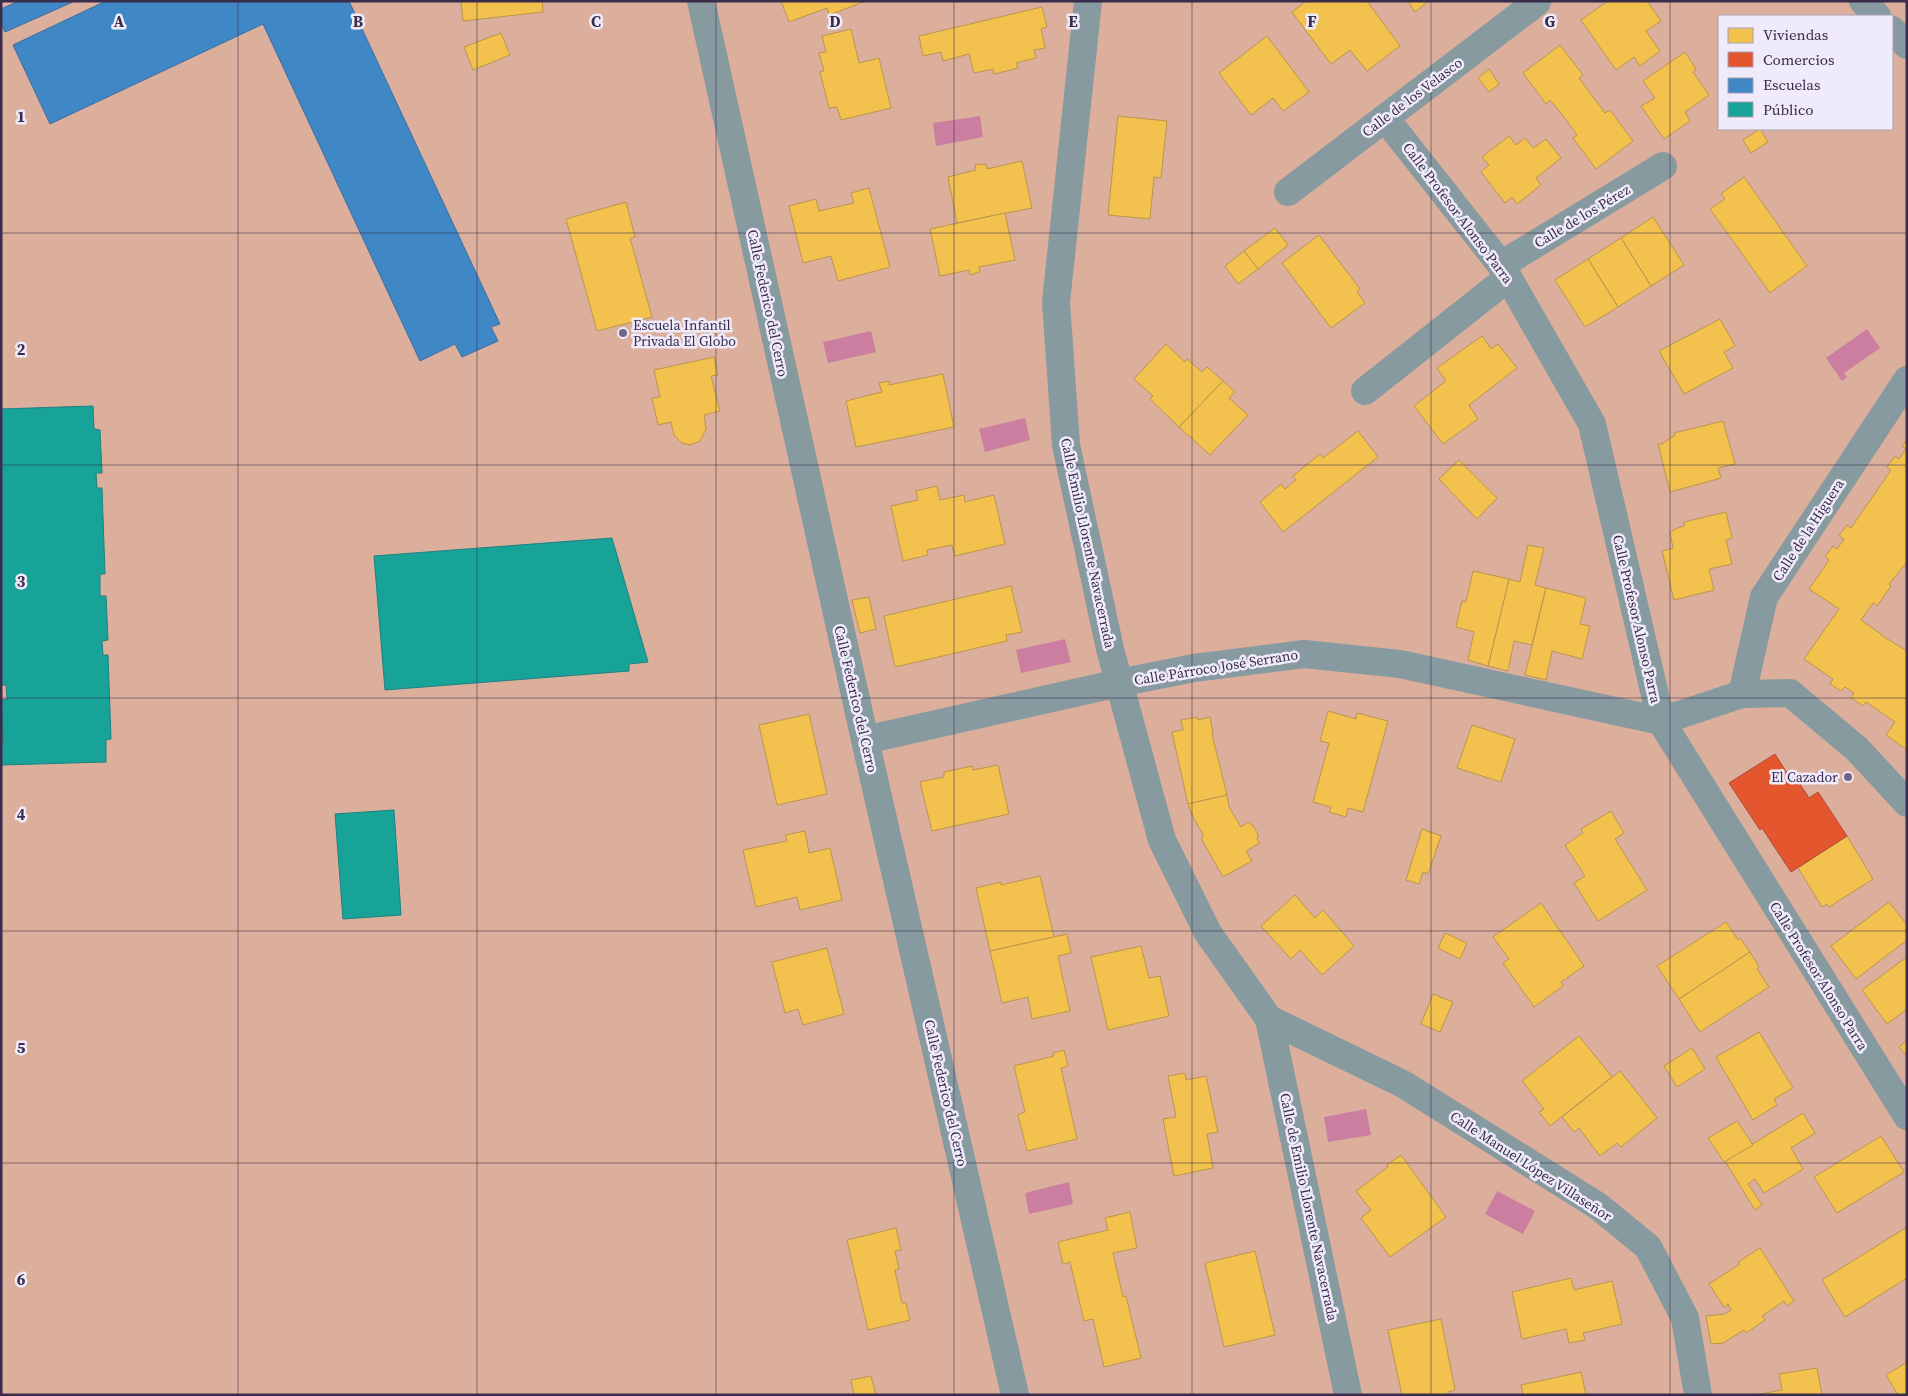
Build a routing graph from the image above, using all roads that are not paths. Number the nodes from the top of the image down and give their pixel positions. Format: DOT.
graph roads {
  1 [pos="701,1"];
  2 [pos="1088,1"];
  3 [pos="1864,1"];
  4 [pos="1536,2"];
  5 [pos="1876,15"];
  6 [pos="1893,31"];
  7 [pos="1907,45"];
  8 [pos="1385,118"];
  9 [pos="1663,166"];
  10 [pos="1288,192"];
  11 [pos="1505,271"];
  12 [pos="1907,380"];
  13 [pos="1365,391"];
  14 [pos="1119,683"];
  15 [pos="1742,694"];
  16 [pos="1660,721"];
  17 [pos="865,740"];
  18 [pos="1907,803"];
  19 [pos="1269,1019"];
  20 [pos="1907,1116"];
  21 [pos="1015,1395"];
  22 [pos="1348,1395"];
  23 [pos="1698,1395"];
  1 -- 17 [label="street, Calle Federico del Cerro"];
  2 -- 14 [label="street, Calle Emilio Llorente Navacerrada"];
  3 -- 5 [label="street"];
  4 -- 8 [label="street, Calle de los Velasco"];
  6 -- 7 [label="street"];
  8 -- 10 [label="street, Calle de los Velasco"];
  8 -- 11 [label="street, Calle Profesor Alonso Parra"];
  9 -- 11 [label="street, Calle de los Pérez"];
  11 -- 13 [label="street, Calle de los Pérez"];
  11 -- 16 [label="street, Calle Profesor Alonso Parra"];
  12 -- 15 [label="street, Calle de la Higuera"];
  14 -- 16 [label="street, Calle Párroco José Serrano"];
  14 -- 17 [label="street, Calle Párroco José Serrano"];
  14 -- 19 [label="street, Calle Emilio Llorente Navacerrada"];
  15 -- 16 [label="street"];
  15 -- 18 [label="street"];
  16 -- 20 [label="street, Calle Profesor Alonso Parra"];
  17 -- 21 [label="street, Calle Federico del Cerro"];
  19 -- 22 [label="street, Calle de Emilio Llorente Navacerrada"];
  19 -- 23 [label="street, Calle Manuel López Villaseñor"];
}
